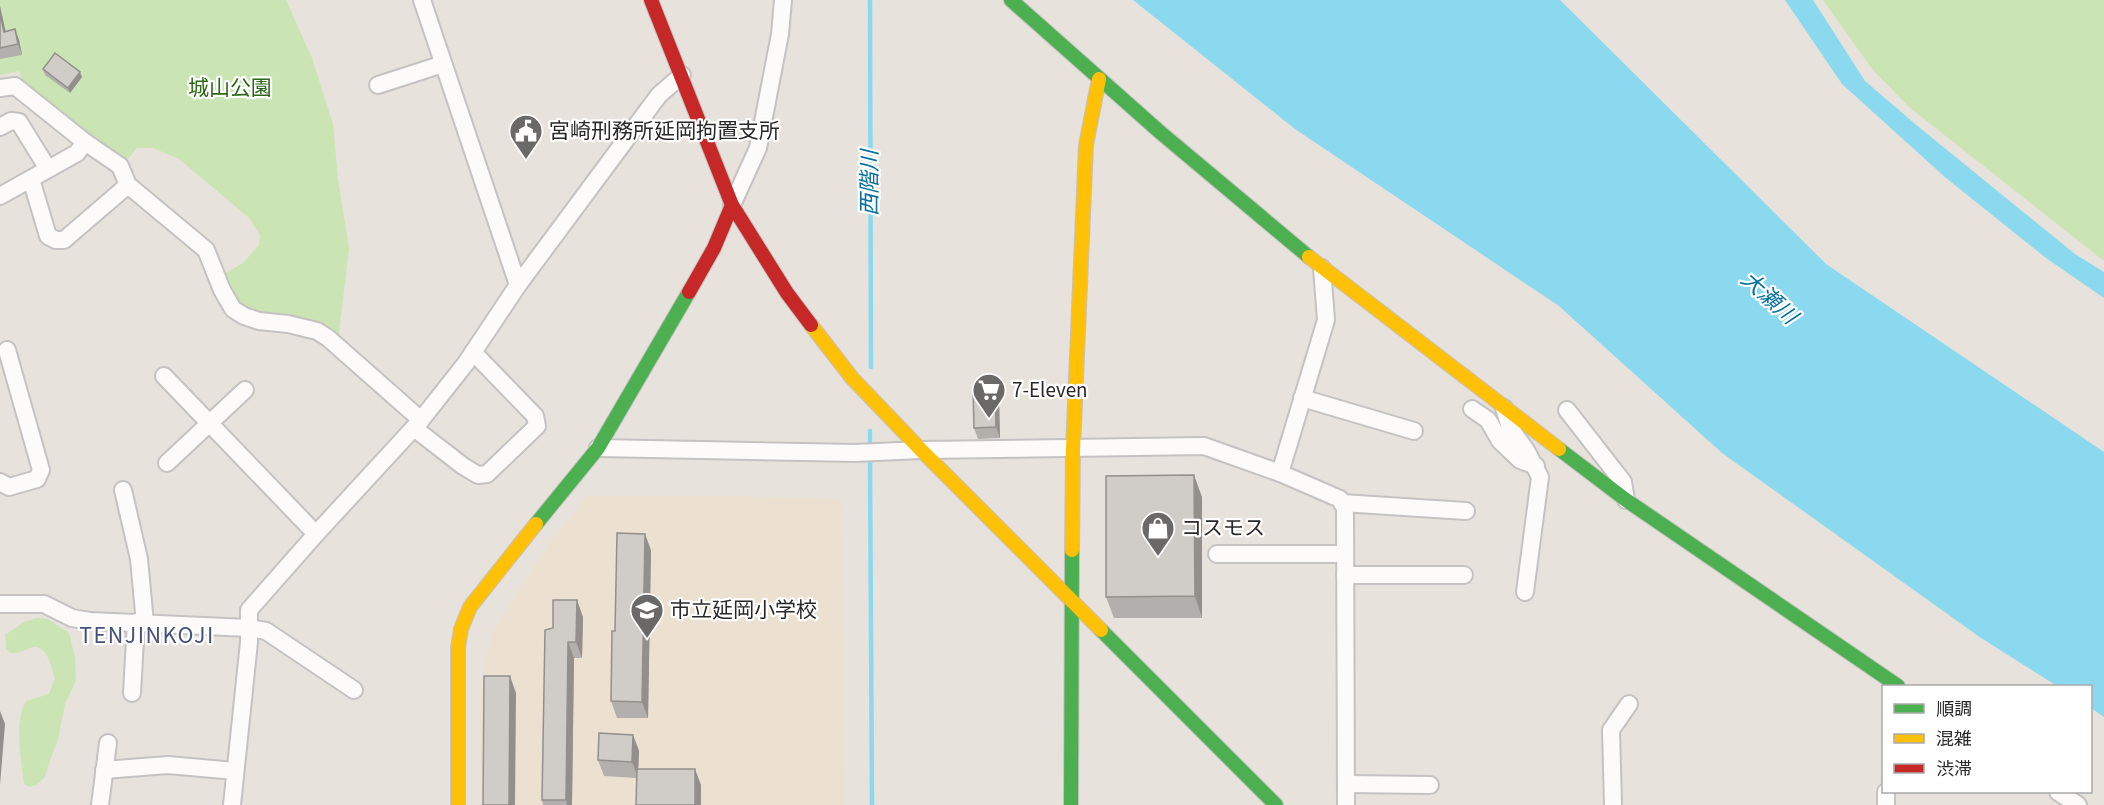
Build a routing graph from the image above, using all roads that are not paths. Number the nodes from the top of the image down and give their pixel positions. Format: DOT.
graph roads {
  1 [pos="422,0"];
  2 [pos="651,0"];
  3 [pos="783,0"];
  4 [pos="1011,0"];
  5 [pos="443,64"];
  6 [pos="682,75"];
  7 [pos="1099,79"];
  8 [pos="378,85"];
  9 [pos="0,88"];
  10 [pos="0,127"];
  11 [pos="86,142"];
  12 [pos="48,169"];
  13 [pos="31,179"];
  14 [pos="128,185"];
  15 [pos="0,196"];
  16 [pos="732,205"];
  17 [pos="1322,268"];
  18 [pos="518,285"];
  19 [pos="7,350"];
  20 [pos="473,352"];
  21 [pos="164,376"];
  22 [pos="245,390"];
  23 [pos="1302,398"];
  24 [pos="1504,408"];
  25 [pos="1472,410"];
  26 [pos="1567,410"];
  27 [pos="210,423"];
  28 [pos="417,424"];
  29 [pos="1414,431"];
  30 [pos="598,448"];
  31 [pos="1072,449"];
  32 [pos="921,450"];
  33 [pos="166,463"];
  34 [pos="1536,466"];
  35 [pos="1280,472"];
  36 [pos="0,482"];
  37 [pos="123,490"];
  38 [pos="1626,500"];
  39 [pos="1342,503"];
  40 [pos="1466,511"];
  41 [pos="316,534"];
  42 [pos="1217,554"];
  43 [pos="1345,554"];
  44 [pos="1345,575"];
  45 [pos="1464,575"];
  46 [pos="1525,592"];
  47 [pos="1072,599"];
  48 [pos="0,604"];
  49 [pos="140,622"];
  50 [pos="249,628"];
  51 [pos="1889,684"];
  52 [pos="354,690"];
  53 [pos="132,693"];
  54 [pos="1629,704"];
  55 [pos="108,743"];
  56 [pos="104,770"];
  57 [pos="235,771"];
  58 [pos="1346,784"];
  59 [pos="1430,785"];
  60 [pos="2060,793"];
  61 [pos="100,805"];
  62 [pos="232,805"];
  63 [pos="458,805"];
  64 [pos="1071,805"];
  65 [pos="1276,805"];
  66 [pos="1346,805"];
  67 [pos="1612,805"];
  68 [pos="2078,805"];
  1 -- 5 [label="street"];
  2 -- 6 [label="street"];
  3 -- 16 [label="street"];
  4 -- 7 [label="street"];
  5 -- 8 [label="street"];
  5 -- 18 [label="street"];
  6 -- 16 [label="street"];
  6 -- 18 [label="street"];
  7 -- 17 [label="street"];
  7 -- 31 [label="street"];
  9 -- 11 [label="street"];
  10 -- 12 [label="street"];
  11 -- 12 [label="street"];
  11 -- 14 [label="street"];
  12 -- 13 [label="street"];
  13 -- 14 [label="street"];
  13 -- 15 [label="street"];
  14 -- 28 [label="street"];
  16 -- 30 [label="street"];
  16 -- 32 [label="street"];
  17 -- 23 [label="street"];
  17 -- 24 [label="street"];
  18 -- 20 [label="street"];
  19 -- 36 [label="street"];
  20 -- 28 [label="street"];
  20 -- 28 [label="street"];
  21 -- 27 [label="street"];
  22 -- 27 [label="street"];
  23 -- 29 [label="street"];
  23 -- 35 [label="street"];
  24 -- 34 [label="street"];
  24 -- 38 [label="street"];
  25 -- 34 [label="street"];
  26 -- 38 [label="street"];
  27 -- 33 [label="street"];
  27 -- 41 [label="street"];
  28 -- 41 [label="street"];
  30 -- 32 [label="street"];
  30 -- 63 [label="street"];
  31 -- 32 [label="street"];
  31 -- 35 [label="street"];
  31 -- 47 [label="street"];
  32 -- 47 [label="street"];
  34 -- 46 [label="street"];
  35 -- 39 [label="street"];
  37 -- 49 [label="street"];
  38 -- 51 [label="street"];
  39 -- 40 [label="street"];
  39 -- 43 [label="street"];
  41 -- 50 [label="street"];
  42 -- 43 [label="street"];
  43 -- 44 [label="street"];
  44 -- 45 [label="street"];
  44 -- 58 [label="street"];
  47 -- 64 [label="street"];
  47 -- 65 [label="street"];
  48 -- 49 [label="street"];
  49 -- 50 [label="street"];
  49 -- 53 [label="street"];
  50 -- 52 [label="street"];
  50 -- 57 [label="street"];
  54 -- 67 [label="street"];
  55 -- 56 [label="street"];
  56 -- 57 [label="street"];
  56 -- 61 [label="street"];
  57 -- 62 [label="street"];
  58 -- 59 [label="street"];
  58 -- 66 [label="street"];
  60 -- 68 [label="street"];
}
